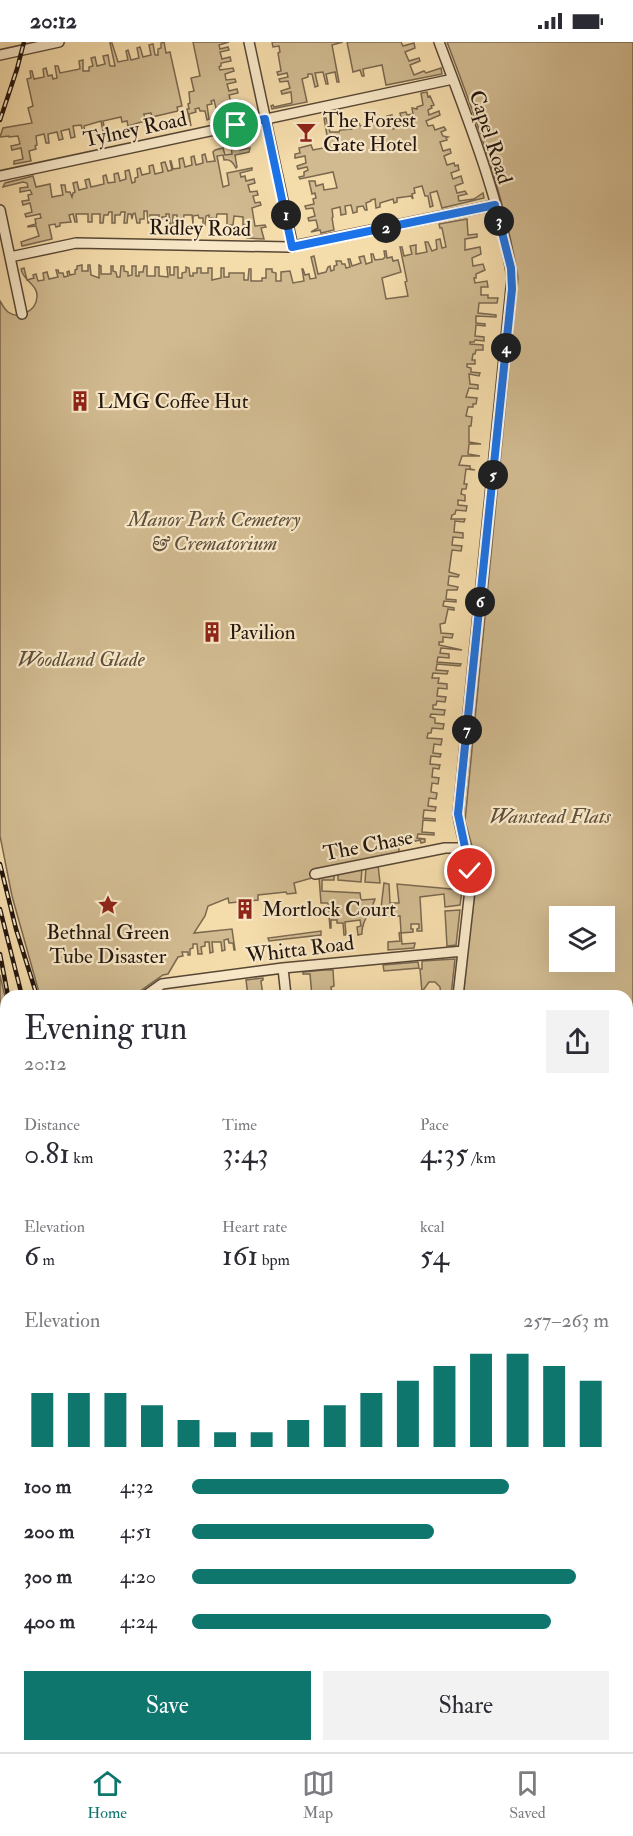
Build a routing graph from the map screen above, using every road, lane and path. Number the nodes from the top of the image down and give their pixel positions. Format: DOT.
graph roads {
  1 [pos="59,42"];
  2 [pos="249,42"];
  3 [pos="439,42"];
  4 [pos="0,55"];
  5 [pos="453,79"];
  6 [pos="265,119"];
  7 [pos="0,176"];
  8 [pos="495,205"];
  9 [pos="0,210"];
  10 [pos="292,247"];
  11 [pos="10,257"];
  12 [pos="22,314"];
  13 [pos="465,848"];
  14 [pos="315,874"];
  15 [pos="463,951"];
  16 [pos="283,968"];
  17 [pos="154,990"];
  18 [pos="285,990"];
  19 [pos="459,990"];
  1 -- 4 [label="street"];
  2 -- 6 [label="street"];
  3 -- 5 [label="street, Capel Road"];
  5 -- 6 [label="street, Tylney Road"];
  5 -- 8 [label="street, Capel Road"];
  6 -- 7 [label="street, Tylney Road"];
  6 -- 10 [label="street"];
  8 -- 10 [label="street, Ridley Road"];
  8 -- 13 [label="street, Capel Road"];
  9 -- 11 [label="street"];
  10 -- 11 [label="street, Ridley Road"];
  11 -- 12 [label="street"];
  13 -- 14 [label="street, The Chase"];
  13 -- 15 [label="street, Capel Road"];
  15 -- 16 [label="street, Whitta Road"];
  15 -- 19 [label="street, Capel Road"];
  16 -- 17 [label="street, Whitta Road"];
  16 -- 18 [label="street"];
}
